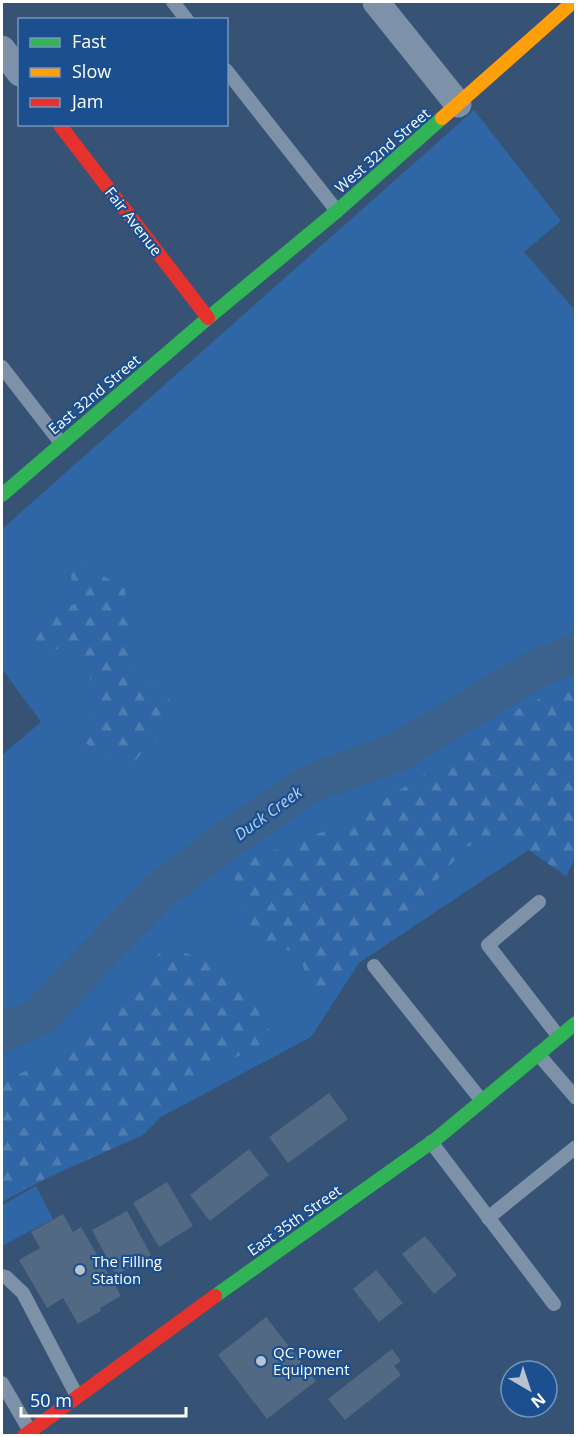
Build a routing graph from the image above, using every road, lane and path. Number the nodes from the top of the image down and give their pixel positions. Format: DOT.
graph roads {
  1 [pos="172,2"];
  2 [pos="376,2"];
  3 [pos="573,2"];
  4 [pos="185,18"];
  5 [pos="2,50"];
  6 [pos="18,70"];
  7 [pos="228,73"];
  8 [pos="458,104"];
  9 [pos="61,126"];
  10 [pos="337,211"];
  11 [pos="208,318"];
  12 [pos="2,367"];
  13 [pos="61,443"];
  14 [pos="2,495"];
  15 [pos="539,902"];
  16 [pos="374,966"];
  17 [pos="576,1023"];
  18 [pos="559,1037"];
  19 [pos="538,1054"];
  20 [pos="576,1098"];
  21 [pos="482,1101"];
  22 [pos="431,1142"];
  23 [pos="576,1147"];
  24 [pos="488,1218"];
  25 [pos="2,1276"];
  26 [pos="554,1304"];
  27 [pos="2,1383"];
  28 [pos="77,1396"];
  29 [pos="5,1398"];
  30 [pos="27,1433"];
  1 -- 4 [label="lane"];
  2 -- 8 [label="street"];
  3 -- 8 [label="street, West 32nd Street"];
  5 -- 6 [label="street"];
  7 -- 10 [label="lane"];
  8 -- 10 [label="street, West 32nd Street"];
  9 -- 11 [label="street, Fair Avenue"];
  10 -- 11 [label="street, West 32nd Street"];
  11 -- 13 [label="street, East 32nd Street"];
  12 -- 13 [label="lane"];
  13 -- 14 [label="street, East 32nd Street"];
  15 -- 18 [label="lane"];
  16 -- 21 [label="lane"];
  17 -- 18 [label="street, East 35th Street"];
  18 -- 19 [label="street, East 35th Street"];
  19 -- 20 [label="lane"];
  19 -- 21 [label="street, East 35th Street"];
  21 -- 22 [label="street, East 35th Street"];
  22 -- 24 [label="lane"];
  22 -- 28 [label="street, East 35th Street"];
  23 -- 24 [label="lane"];
  24 -- 26 [label="lane"];
  25 -- 28 [label="lane"];
  27 -- 29 [label="lane"];
  28 -- 30 [label="street, East 35th Street"];
  29 -- 30 [label="lane"];
}
